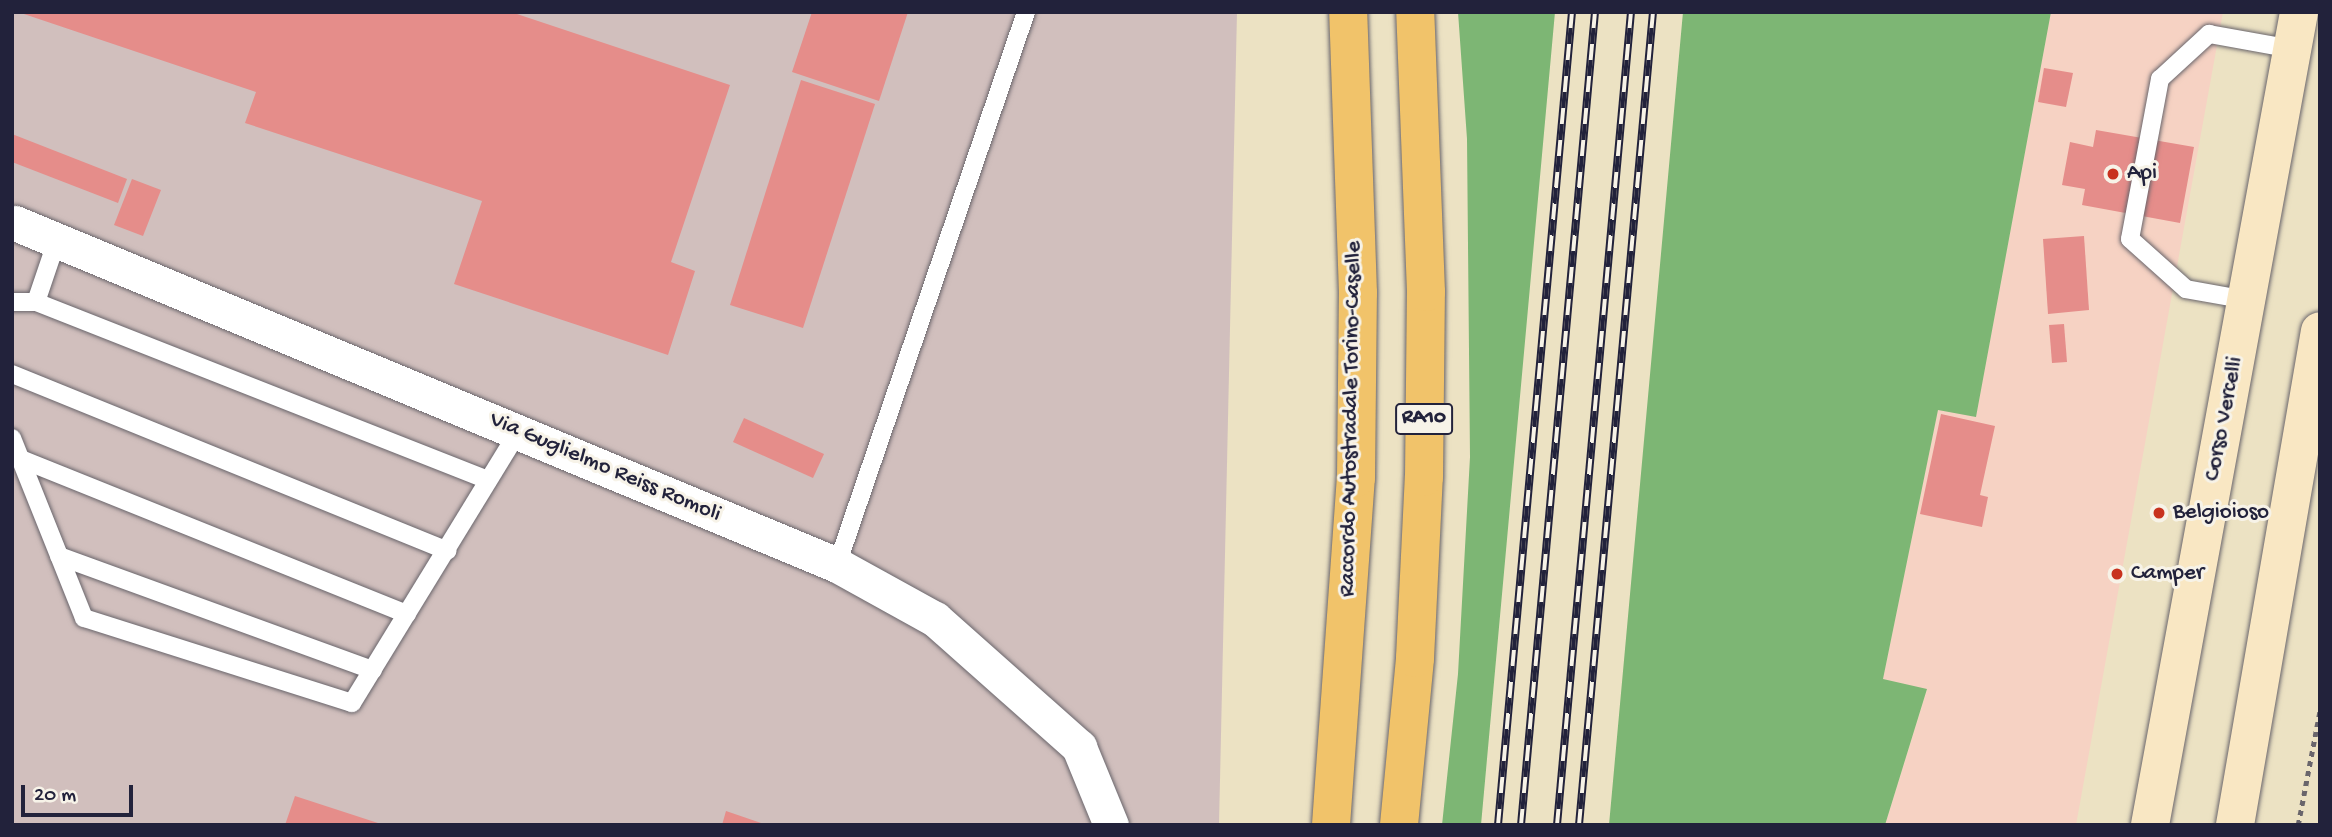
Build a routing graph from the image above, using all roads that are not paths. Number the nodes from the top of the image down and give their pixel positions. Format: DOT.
graph roads {
  1 [pos="1026,12"];
  2 [pos="1348,12"];
  3 [pos="1415,12"];
  4 [pos="2295,31"];
  5 [pos="15,223"];
  6 [pos="57,240"];
  7 [pos="2247,300"];
  8 [pos="12,302"];
  9 [pos="36,302"];
  10 [pos="2320,331"];
  11 [pos="12,374"];
  12 [pos="518,432"];
  13 [pos="12,438"];
  14 [pos="21,459"];
  15 [pos="2306,474"];
  16 [pos="488,480"];
  17 [pos="447,551"];
  18 [pos="59,556"];
  19 [pos="837,565"];
  20 [pos="407,614"];
  21 [pos="373,670"];
  22 [pos="1111,825"];
  23 [pos="1331,825"];
  24 [pos="1399,825"];
  25 [pos="2150,825"];
  26 [pos="2235,825"];
  1 -- 19 [label="lane"];
  2 -- 23 [label="highway, Raccordo Autostradale Torino-Caselle"];
  3 -- 24 [label="highway, RA10"];
  4 -- 7 [label="main road, Corso Vercelli"];
  4 -- 7 [label="lane"];
  5 -- 6 [label="street, Via Guglielmo Reiss Romoli"];
  6 -- 9 [label="lane"];
  6 -- 12 [label="street, Via Guglielmo Reiss Romoli"];
  7 -- 25 [label="main road, Corso Vercelli"];
  8 -- 9 [label="lane"];
  9 -- 16 [label="lane"];
  10 -- 15 [label="main road"];
  11 -- 17 [label="lane"];
  12 -- 16 [label="lane"];
  12 -- 19 [label="street, Via Guglielmo Reiss Romoli"];
  13 -- 14 [label="lane"];
  14 -- 18 [label="lane"];
  14 -- 20 [label="lane"];
  15 -- 26 [label="main road"];
  16 -- 17 [label="lane"];
  17 -- 20 [label="lane"];
  18 -- 21 [label="lane"];
  18 -- 21 [label="lane"];
  19 -- 22 [label="street, Via Guglielmo Reiss Romoli"];
  20 -- 21 [label="lane"];
}
